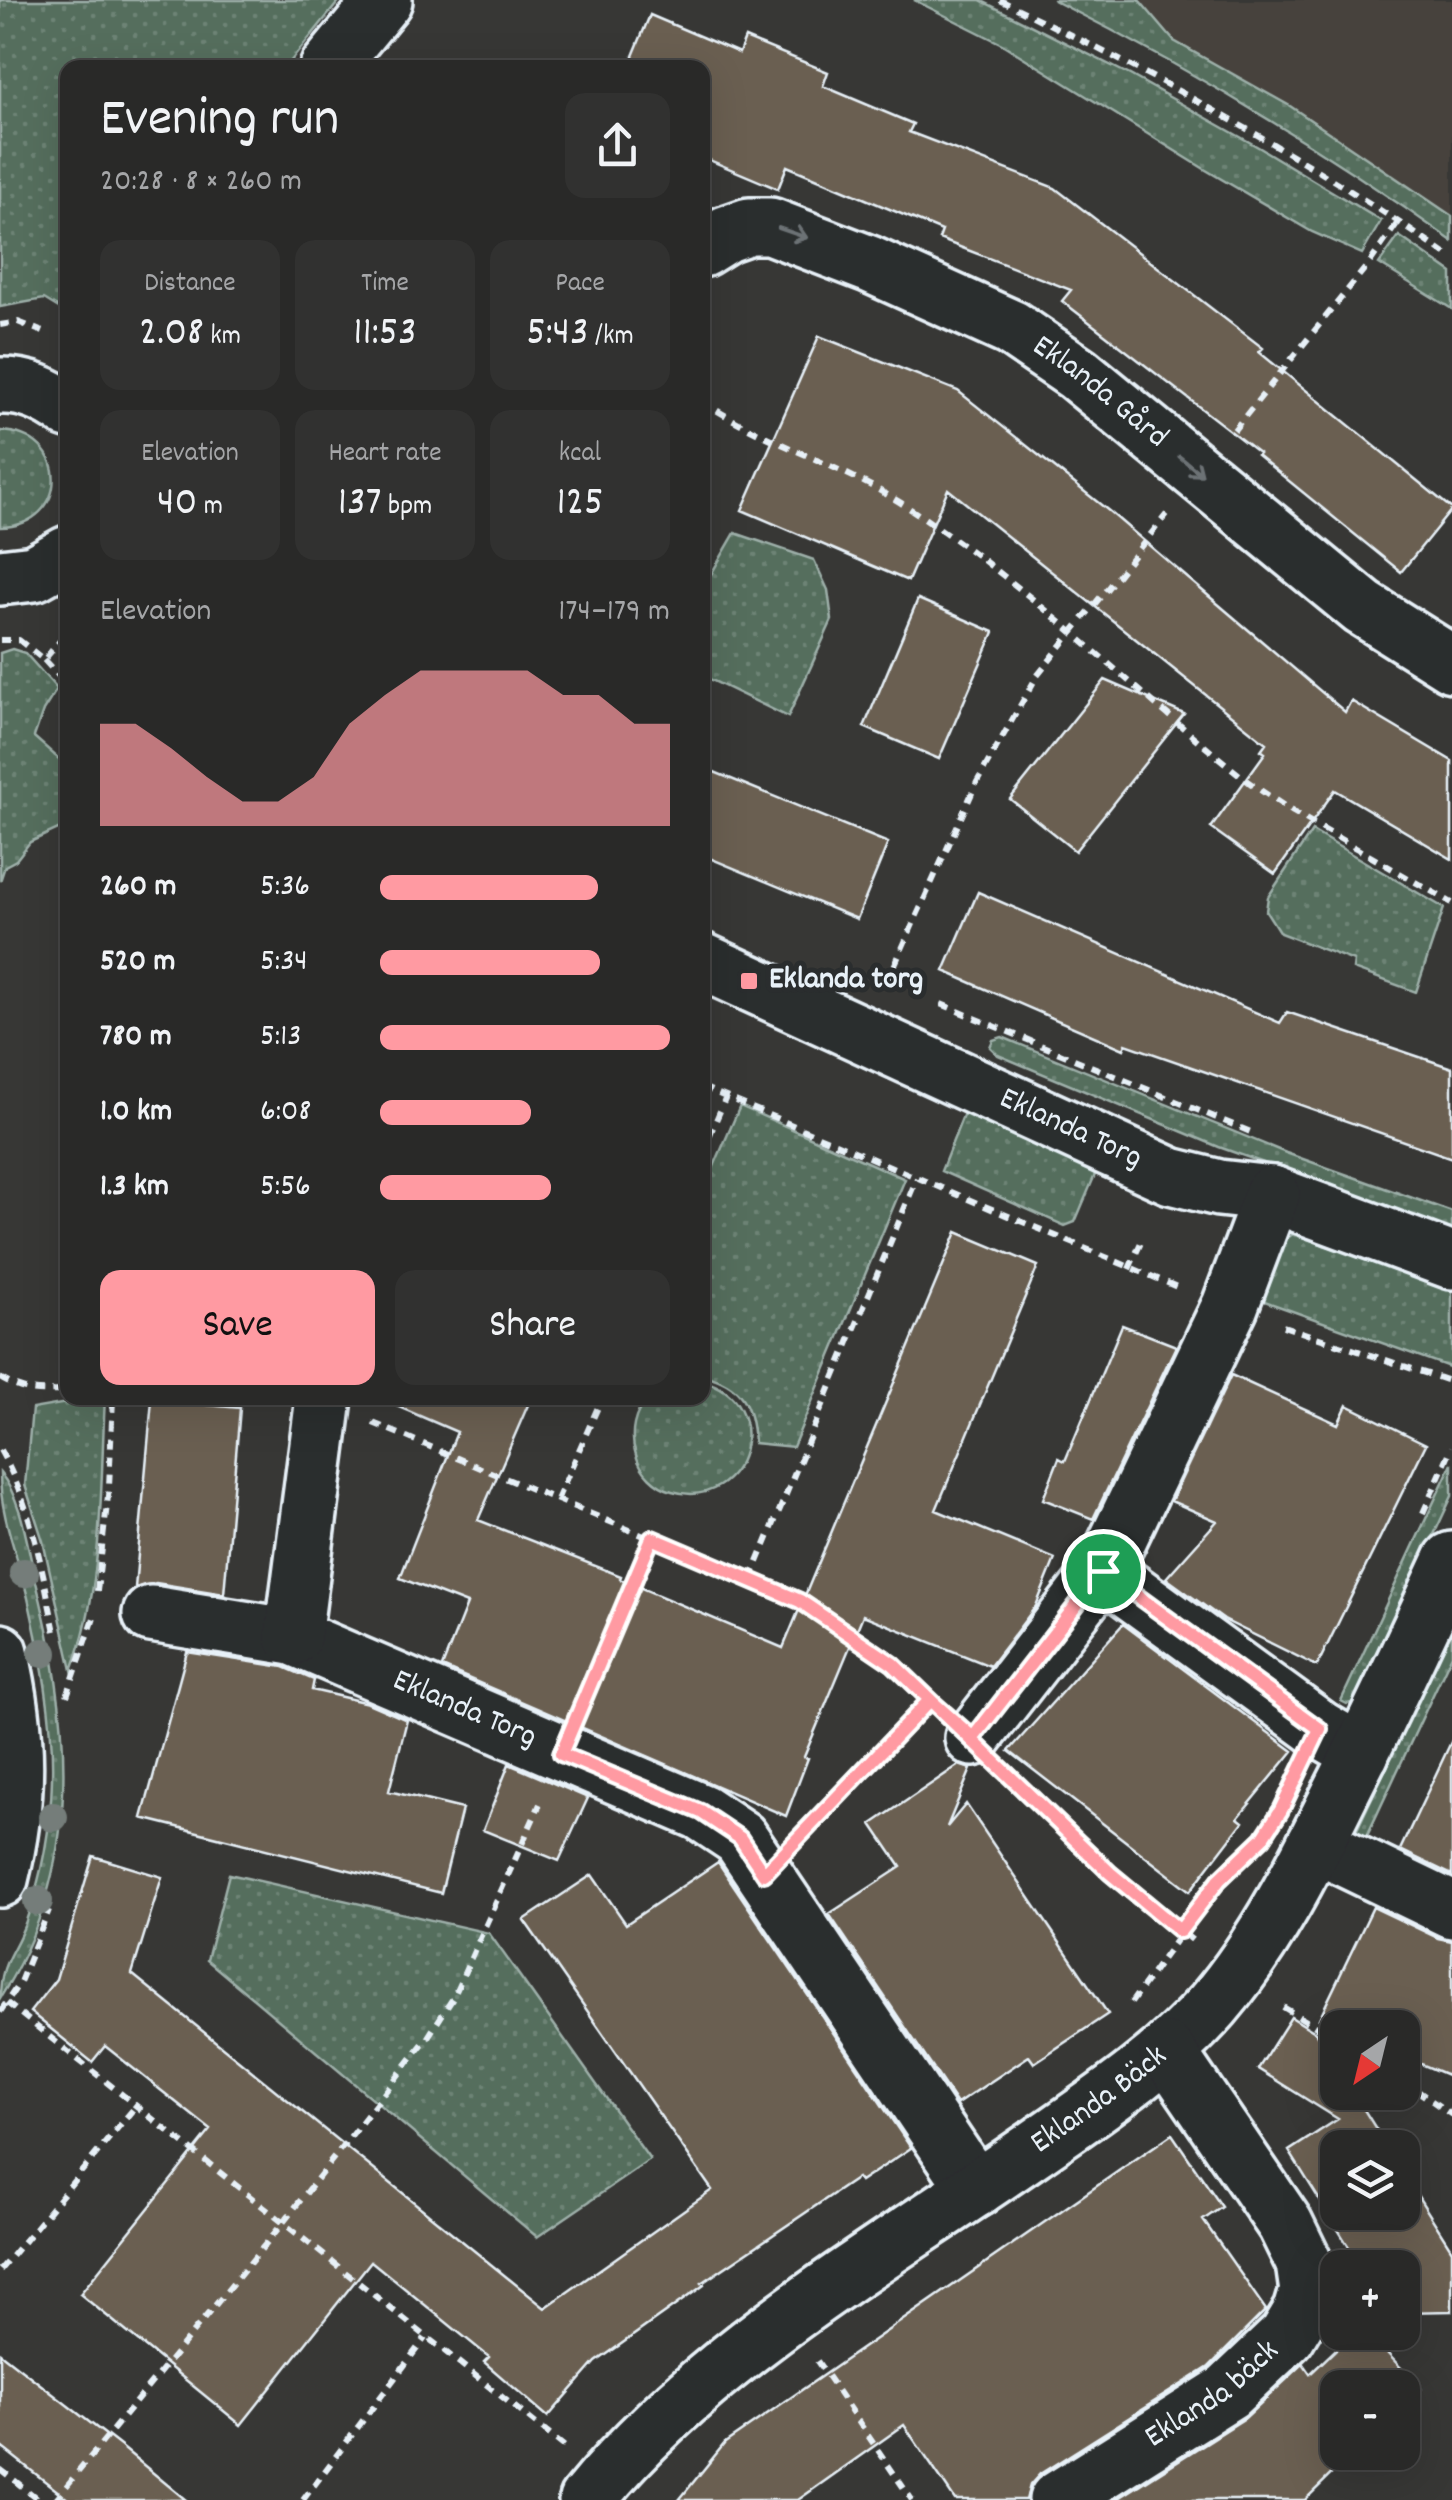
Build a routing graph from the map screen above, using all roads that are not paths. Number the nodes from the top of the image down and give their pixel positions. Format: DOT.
graph roads {
  1 [pos="384,0"];
  2 [pos="335,60"];
  3 [pos="710,243"];
  4 [pos="0,386"];
  5 [pos="60,405"];
  6 [pos="60,559"];
  7 [pos="0,577"];
  8 [pos="1452,664"];
  9 [pos="710,965"];
  10 [pos="1272,1194"];
  11 [pos="1452,1261"];
  12 [pos="323,1405"];
  13 [pos="1435,1541"];
  14 [pos="1103,1571"];
  15 [pos="151,1614"];
  16 [pos="294,1637"];
  17 [pos="0,1652"];
  18 [pos="973,1738"];
  19 [pos="1361,1752"];
  20 [pos="1316,1844"];
  21 [pos="0,1879"];
  22 [pos="1452,1910"];
  23 [pos="1167,2050"];
  24 [pos="976,2190"];
  25 [pos="596,2489"];
  26 [pos="1057,2500"];
  1 -- 2 [label="street"];
  3 -- 8 [label="street, Eklanda Gård, one-way"];
  4 -- 5 [label="street"];
  6 -- 7 [label="street"];
  9 -- 10 [label="street, Eklanda Torg"];
  10 -- 11 [label="street, Eklanda Torg"];
  10 -- 14 [label="street"];
  12 -- 16 [label="street"];
  13 -- 19 [label="street, Eklanda Bäck"];
  14 -- 18 [label="street"];
  14 -- 19 [label="street"];
  15 -- 16 [label="street, Eklanda Torg"];
  16 -- 24 [label="street, Eklanda Torg"];
  17 -- 21 [label="street"];
  19 -- 20 [label="street, Eklanda Bäck"];
  20 -- 22 [label="street"];
  20 -- 23 [label="street, Eklanda Bäck"];
  23 -- 24 [label="street, Eklanda Bäck"];
  23 -- 26 [label="street, Eklanda bäck"];
  24 -- 25 [label="street, Eklanda Bäck"];
}
